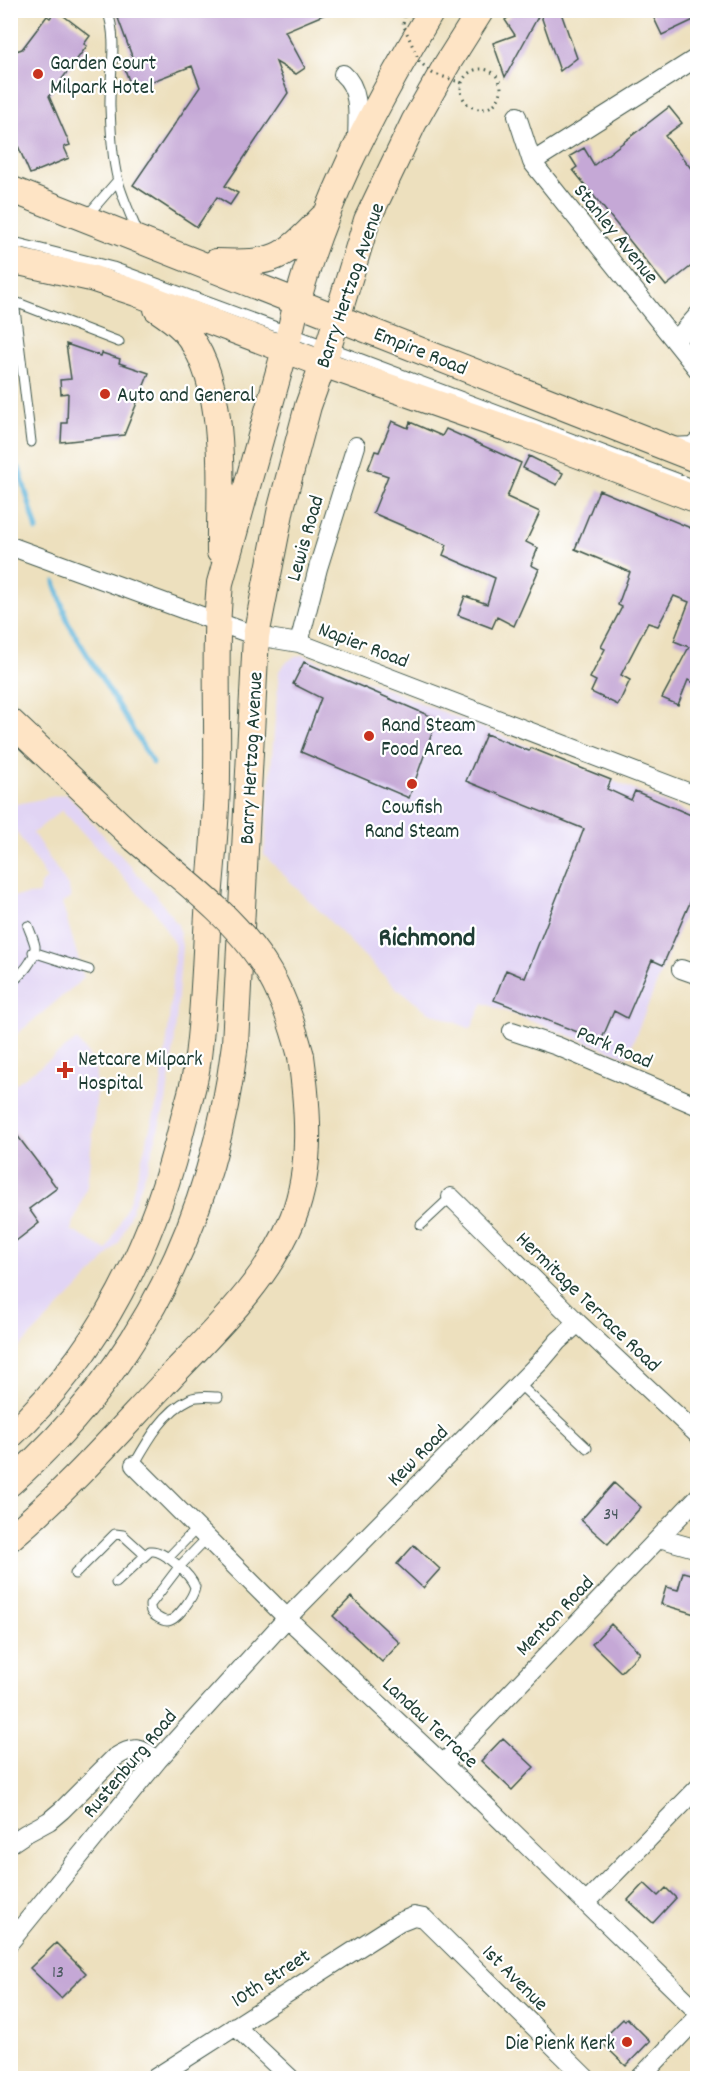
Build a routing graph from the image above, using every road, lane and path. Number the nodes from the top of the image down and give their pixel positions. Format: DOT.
graph roads {
  1 [pos="107,10"];
  2 [pos="405,10"];
  3 [pos="432,10"];
  4 [pos="481,10"];
  5 [pos="698,57"];
  6 [pos="344,74"];
  7 [pos="462,83"];
  8 [pos="517,116"];
  9 [pos="357,145"];
  10 [pos="532,162"];
  11 [pos="118,180"];
  12 [pos="10,189"];
  13 [pos="328,212"];
  14 [pos="85,218"];
  15 [pos="139,238"];
  16 [pos="10,241"];
  17 [pos="10,260"];
  18 [pos="197,262"];
  19 [pos="136,293"];
  20 [pos="12,300"];
  21 [pos="297,302"];
  22 [pos="698,315"];
  23 [pos="336,316"];
  24 [pos="288,341"];
  25 [pos="675,341"];
  26 [pos="119,342"];
  27 [pos="325,355"];
  28 [pos="698,370"];
  29 [pos="698,441"];
  30 [pos="31,442"];
  31 [pos="356,446"];
  32 [pos="666,448"];
  33 [pos="698,460"];
  34 [pos="698,486"];
  35 [pos="698,500"];
  36 [pos="10,546"];
  37 [pos="220,583"];
  38 [pos="217,621"];
  39 [pos="256,636"];
  40 [pos="299,643"];
  41 [pos="10,721"];
  42 [pos="698,796"];
  43 [pos="28,926"];
  44 [pos="33,952"];
  45 [pos="10,970"];
  46 [pos="89,970"];
  47 [pos="21,974"];
  48 [pos="10,984"];
  49 [pos="513,1031"];
  50 [pos="698,1106"];
  51 [pos="450,1197"];
  52 [pos="421,1225"];
  53 [pos="578,1323"];
  54 [pos="519,1384"];
  55 [pos="218,1397"];
  56 [pos="698,1435"];
  57 [pos="10,1436"];
  58 [pos="587,1448"];
  59 [pos="134,1465"];
  60 [pos="10,1483"];
  61 [pos="698,1497"];
  62 [pos="202,1533"];
  63 [pos="10,1538"];
  64 [pos="659,1538"];
  65 [pos="698,1549"];
  66 [pos="145,1555"];
  67 [pos="168,1558"];
  68 [pos="179,1567"];
  69 [pos="75,1574"];
  70 [pos="116,1583"];
  71 [pos="287,1618"];
  72 [pos="158,1760"];
  73 [pos="443,1764"];
  74 [pos="698,1788"];
  75 [pos="10,1844"];
  76 [pos="586,1903"];
  77 [pos="411,1917"];
  78 [pos="10,1942"];
  79 [pos="698,2012"];
  80 [pos="698,2018"];
  81 [pos="235,2026"];
  82 [pos="155,2079"];
  83 [pos="290,2079"];
  84 [pos="586,2079"];
  85 [pos="640,2079"];
  1 -- 11 [label="lane"];
  2 -- 7 [label="path, bridge"];
  3 -- 9 [label="main road, Barry Hertzog Avenue"];
  4 -- 23 [label="main road, Barry Hertzog Avenue"];
  5 -- 10 [label="street"];
  6 -- 9 [label="street"];
  7 -- 7 [label="path"];
  8 -- 10 [label="street, Stanley Avenue"];
  9 -- 13 [label="main road, Barry Hertzog Avenue"];
  10 -- 25 [label="street, Stanley Avenue"];
  11 -- 14 [label="lane"];
  11 -- 15 [label="lane"];
  12 -- 14 [label="main road, Empire Road"];
  13 -- 18 [label="main road"];
  13 -- 21 [label="main road, Barry Hertzog Avenue"];
  14 -- 15 [label="main road, Empire Road"];
  15 -- 18 [label="main road, Empire Road"];
  16 -- 24 [label="lane"];
  17 -- 19 [label="main road, Empire Road"];
  18 -- 21 [label="main road, Empire Road"];
  19 -- 24 [label="main road, Empire Road"];
  19 -- 37 [label="main road"];
  20 -- 26 [label="lane"];
  20 -- 30 [label="lane"];
  21 -- 23 [label="main road, Empire Road"];
  21 -- 24 [label="main road, Barry Hertzog Avenue"];
  22 -- 25 [label="street"];
  23 -- 27 [label="main road, Barry Hertzog Avenue"];
  23 -- 32 [label="main road, Empire Road"];
  24 -- 27 [label="main road, Empire Road"];
  24 -- 37 [label="main road, Barry Hertzog Avenue"];
  25 -- 28 [label="street, Stanley Avenue"];
  27 -- 34 [label="lane"];
  27 -- 35 [label="main road, Empire Road"];
  27 -- 39 [label="main road, Barry Hertzog Avenue"];
  29 -- 32 [label="street"];
  31 -- 40 [label="street, Lewis Road"];
  32 -- 33 [label="main road, Empire Road"];
  36 -- 38 [label="street, Napier Road"];
  37 -- 38 [label="main road, Barry Hertzog Avenue"];
  38 -- 39 [label="street, Napier Road"];
  38 -- 57 [label="main road, Barry Hertzog Avenue"];
  39 -- 40 [label="street, Napier Road"];
  39 -- 60 [label="main road, Barry Hertzog Avenue"];
  40 -- 42 [label="street, Napier Road"];
  41 -- 63 [label="main road, bridge"];
  43 -- 44 [label="lane"];
  44 -- 46 [label="lane"];
  44 -- 47 [label="lane"];
  45 -- 47 [label="lane"];
  47 -- 48 [label="lane"];
  49 -- 50 [label="street, Park Road"];
  51 -- 52 [label="lane"];
  51 -- 53 [label="street, Hermitage Terrace Road"];
  53 -- 54 [label="street, Kew Road"];
  53 -- 56 [label="street, Hermitage Terrace Road"];
  54 -- 58 [label="lane"];
  54 -- 71 [label="street, Kew Road"];
  55 -- 59 [label="lane"];
  59 -- 62 [label="street, Landau Terrace"];
  61 -- 64 [label="street, Menton Road"];
  62 -- 67 [label="lane"];
  62 -- 68 [label="lane"];
  62 -- 71 [label="street, Landau Terrace"];
  64 -- 65 [label="street"];
  64 -- 73 [label="street, Menton Road"];
  66 -- 67 [label="lane"];
  66 -- 69 [label="lane"];
  66 -- 70 [label="lane"];
  67 -- 68 [label="lane"];
  68 -- 68 [label="lane"];
  71 -- 72 [label="street, Rustenburg Road"];
  71 -- 73 [label="street, Landau Terrace"];
  72 -- 75 [label="street"];
  72 -- 78 [label="street, Rustenburg Road"];
  73 -- 76 [label="street, Landau Terrace"];
  74 -- 76 [label="street"];
  76 -- 79 [label="street, Landau Terrace"];
  77 -- 81 [label="street, 10th Street"];
  77 -- 84 [label="street, 1st Avenue"];
  80 -- 85 [label="street"];
  81 -- 82 [label="street, 10th Street"];
  81 -- 83 [label="street"];
}
